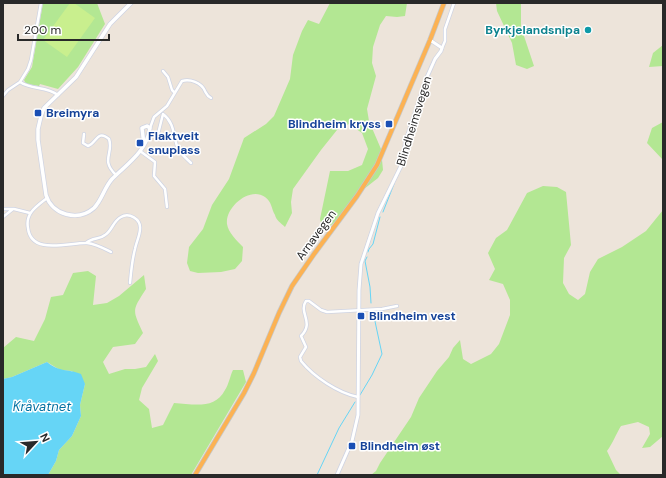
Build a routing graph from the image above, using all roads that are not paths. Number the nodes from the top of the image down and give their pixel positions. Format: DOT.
graph roads {
  1 [pos="41,3"];
  2 [pos="131,3"];
  3 [pos="444,3"];
  4 [pos="454,3"];
  5 [pos="430,40"];
  6 [pos="442,48"];
  7 [pos="163,71"];
  8 [pos="20,82"];
  9 [pos="174,92"];
  10 [pos="58,94"];
  11 [pos="3,96"];
  12 [pos="211,98"];
  13 [pos="162,113"];
  14 [pos="150,128"];
  15 [pos="84,134"];
  16 [pos="157,138"];
  17 [pos="144,145"];
  18 [pos="140,150"];
  19 [pos="191,163"];
  20 [pos="116,175"];
  21 [pos="47,198"];
  22 [pos="167,207"];
  23 [pos="14,208"];
  24 [pos="3,209"];
  25 [pos="30,213"];
  26 [pos="3,216"];
  27 [pos="85,243"];
  28 [pos="111,252"];
  29 [pos="130,283"];
  30 [pos="397,306"];
  31 [pos="358,310"];
  32 [pos="358,397"];
  33 [pos="195,475"];
  34 [pos="337,475"];
  1 -- 8 [label="street"];
  2 -- 10 [label="main road"];
  3 -- 5 [label="highway, Arnavegen"];
  4 -- 6 [label="street, Blindheimsvegen"];
  5 -- 6 [label="street"];
  5 -- 33 [label="highway, Arnavegen"];
  6 -- 31 [label="street, Blindheimsvegen"];
  7 -- 9 [label="street"];
  8 -- 10 [label="street"];
  8 -- 11 [label="street"];
  9 -- 12 [label="street"];
  9 -- 13 [label="street"];
  10 -- 21 [label="main road"];
  13 -- 14 [label="street"];
  13 -- 16 [label="street"];
  13 -- 19 [label="street"];
  14 -- 17 [label="main road"];
  14 -- 17 [label="main road"];
  15 -- 20 [label="street"];
  17 -- 18 [label="main road"];
  18 -- 20 [label="main road"];
  18 -- 22 [label="street"];
  20 -- 21 [label="main road"];
  21 -- 25 [label="street"];
  23 -- 24 [label="street"];
  23 -- 25 [label="street"];
  23 -- 26 [label="street"];
  25 -- 27 [label="street"];
  27 -- 28 [label="street"];
  27 -- 29 [label="street"];
  30 -- 31 [label="street"];
  31 -- 32 [label="street, Blindheimsvegen"];
  31 -- 32 [label="street"];
  32 -- 34 [label="street, Blindheimsvegen"];
}
